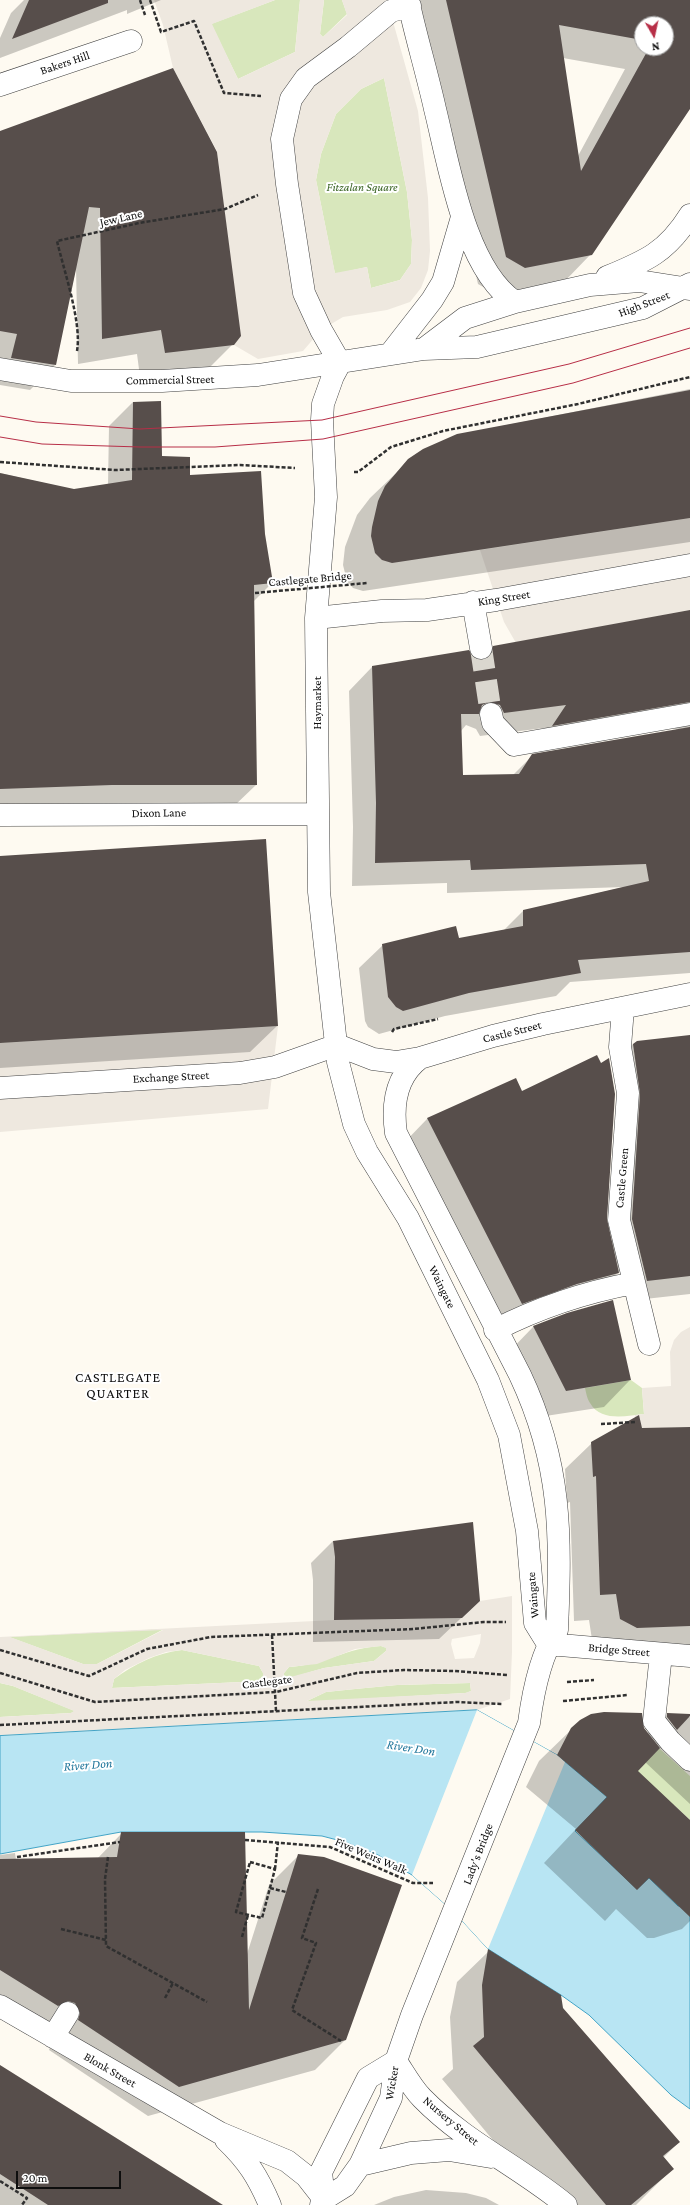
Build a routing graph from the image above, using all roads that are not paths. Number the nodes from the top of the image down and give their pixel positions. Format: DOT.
graph roads {
  1 [pos="409,3"];
  2 [pos="131,40"];
  3 [pos="0,85"];
  4 [pos="690,215"];
  5 [pos="462,218"];
  6 [pos="590,285"];
  7 [pos="689,287"];
  8 [pos="515,302"];
  9 [pos="424,349"];
  10 [pos="390,354"];
  11 [pos="340,363"];
  12 [pos="0,369"];
  13 [pos="690,565"];
  14 [pos="473,602"];
  15 [pos="316,618"];
  16 [pos="481,648"];
  17 [pos="491,714"];
  18 [pos="690,714"];
  19 [pos="317,814"];
  20 [pos="0,815"];
  21 [pos="690,994"];
  22 [pos="623,1008"];
  23 [pos="337,1045"];
  24 [pos="420,1058"];
  25 [pos="0,1088"];
  26 [pos="634,1283"];
  27 [pos="495,1330"];
  28 [pos="649,1344"];
  29 [pos="548,1644"];
  30 [pos="661,1654"];
  31 [pos="686,1656"];
  32 [pos="690,1760"];
  33 [pos="0,2006"];
  34 [pos="68,2013"];
  35 [pos="52,2037"];
  36 [pos="396,2061"];
  37 [pos="220,2133"];
  38 [pos="497,2157"];
  39 [pos="360,2165"];
  40 [pos="323,2202"];
  41 [pos="270,2205"];
  42 [pos="566,2205"];
  1 -- 5 [label="street"];
  1 -- 11 [label="street"];
  2 -- 3 [label="street, Bakers Hill"];
  4 -- 6 [label="street"];
  5 -- 8 [label="street"];
  5 -- 10 [label="street"];
  6 -- 7 [label="street, High Street"];
  6 -- 8 [label="street, High Street"];
  7 -- 9 [label="street, High Street"];
  8 -- 9 [label="street, High Street"];
  9 -- 10 [label="street, High Street"];
  10 -- 11 [label="street, High Street"];
  11 -- 12 [label="street, Commercial Street"];
  11 -- 15 [label="street, Haymarket"];
  13 -- 14 [label="street, King Street"];
  14 -- 15 [label="street, King Street"];
  14 -- 16 [label="street"];
  15 -- 19 [label="street, Haymarket"];
  17 -- 18 [label="street"];
  19 -- 20 [label="street, Dixon Lane"];
  19 -- 23 [label="street, Haymarket"];
  21 -- 22 [label="street, Castle Street"];
  22 -- 24 [label="street, Castle Street"];
  22 -- 26 [label="street, Castle Green"];
  23 -- 24 [label="street, Castle Street"];
  23 -- 25 [label="street, Exchange Street"];
  23 -- 29 [label="street, Waingate"];
  24 -- 27 [label="street, Waingate"];
  26 -- 27 [label="street"];
  26 -- 28 [label="street, Castle Green"];
  27 -- 29 [label="street, Waingate"];
  29 -- 30 [label="street, Bridge Street"];
  29 -- 36 [label="street, Lady's Bridge"];
  30 -- 31 [label="street, Bridge Street"];
  30 -- 32 [label="street"];
  33 -- 35 [label="street, Blonk Street"];
  34 -- 35 [label="street"];
  35 -- 37 [label="street, Blonk Street"];
  36 -- 38 [label="street, Nursery Street"];
  36 -- 39 [label="street, Wicker"];
  36 -- 40 [label="street, Wicker"];
  37 -- 40 [label="street, Blonk Street"];
  37 -- 41 [label="street, Blonk Street"];
  38 -- 39 [label="street, Nursery Street"];
  38 -- 42 [label="street, Nursery Street"];
  39 -- 40 [label="street, Wicker"];
}
